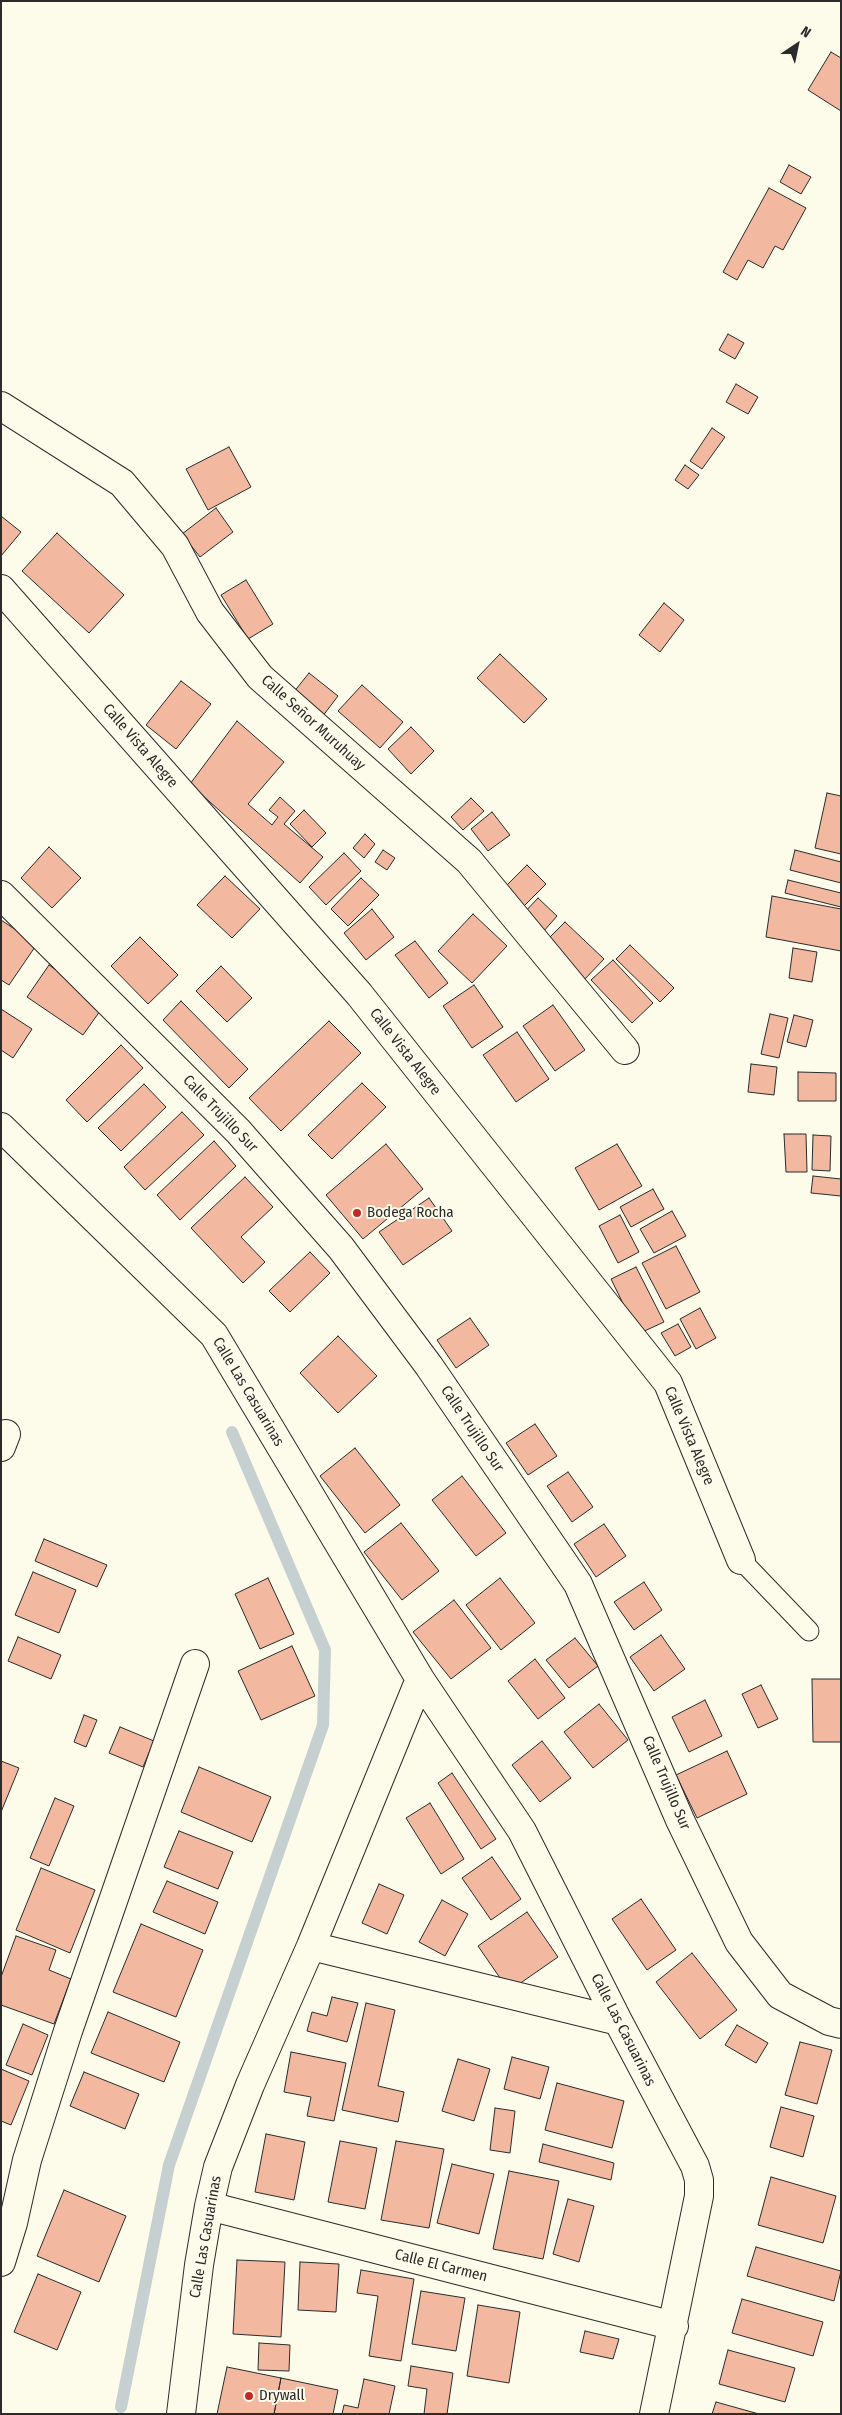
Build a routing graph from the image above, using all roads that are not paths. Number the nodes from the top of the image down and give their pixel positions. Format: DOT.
graph roads {
  1 [pos="1,406"];
  2 [pos="1,589"];
  3 [pos="1,895"];
  4 [pos="625,1050"];
  5 [pos="1,1127"];
  6 [pos="741,1560"];
  7 [pos="809,1631"];
  8 [pos="195,1664"];
  9 [pos="420,1679"];
  10 [pos="311,1946"];
  11 [pos="837,2018"];
  12 [pos="618,2022"];
  13 [pos="209,2206"];
  14 [pos="1,2262"];
  15 [pos="674,2326"];
  16 [pos="181,2414"];
  17 [pos="654,2414"];
  1 -- 4 [label="street, Calle Señor Muruhuay"];
  2 -- 6 [label="street, Calle Vista Alegre"];
  3 -- 11 [label="street, Calle Trujillo Sur"];
  5 -- 9 [label="street, Calle Las Casuarinas"];
  6 -- 7 [label="lane"];
  8 -- 14 [label="street"];
  9 -- 10 [label="street, Calle Las Casuarinas"];
  9 -- 12 [label="street, Calle Las Casuarinas"];
  10 -- 12 [label="street"];
  10 -- 13 [label="street, Calle Las Casuarinas"];
  12 -- 15 [label="street, Calle Las Casuarinas"];
  13 -- 15 [label="street, Calle El Carmen"];
  13 -- 16 [label="street, Calle Las Casuarinas"];
  15 -- 17 [label="street, Calle Las Casuarinas"];
}
